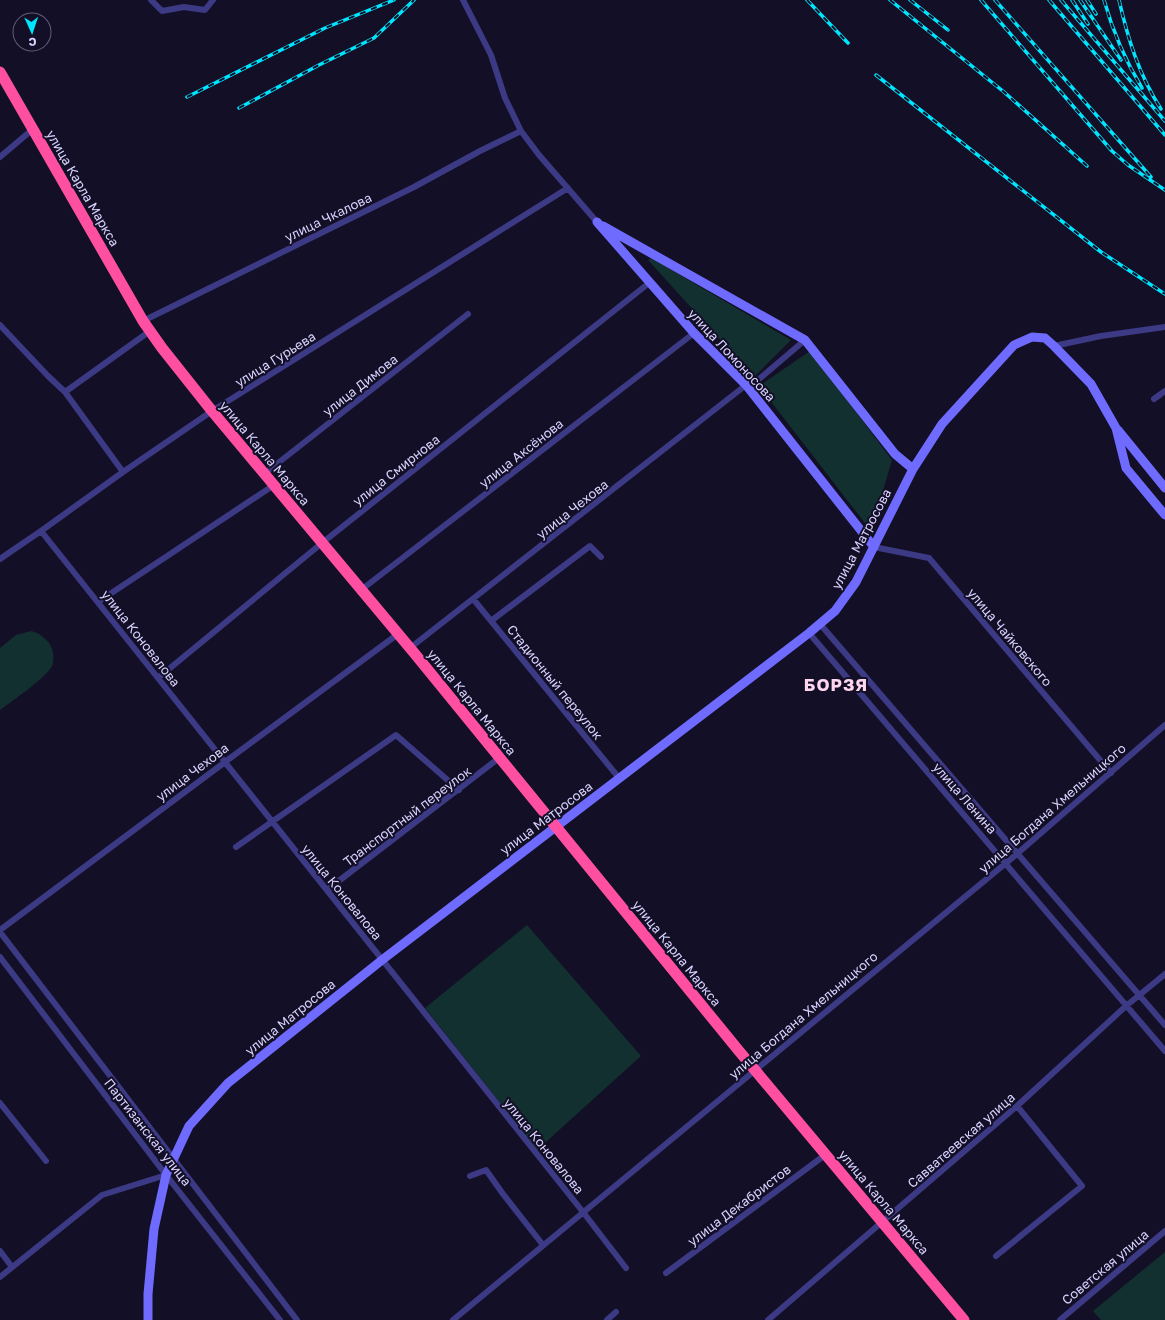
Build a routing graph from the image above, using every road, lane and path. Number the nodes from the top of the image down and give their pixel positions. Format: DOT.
graph roads {
  1 [pos="151,0"];
  2 [pos="213,0"];
  3 [pos="463,0"];
  4 [pos="0,72"];
  5 [pos="32,129"];
  6 [pos="521,131"];
  7 [pos="0,157"];
  8 [pos="568,188"];
  9 [pos="597,222"];
  10 [pos="649,283"];
  11 [pos="468,314"];
  12 [pos="143,321"];
  13 [pos="0,325"];
  14 [pos="1165,327"];
  15 [pos="150,331"];
  16 [pos="694,334"];
  17 [pos="805,340"];
  18 [pos="1054,346"];
  19 [pos="746,385"];
  20 [pos="1165,391"];
  21 [pos="65,392"];
  22 [pos="1154,399"];
  23 [pos="212,411"];
  24 [pos="1116,428"];
  25 [pos="913,469"];
  26 [pos="123,472"];
  27 [pos="264,474"];
  28 [pos="274,485"];
  29 [pos="1165,488"];
  30 [pos="1165,515"];
  31 [pos="41,530"];
  32 [pos="322,543"];
  33 [pos="874,547"];
  34 [pos="601,558"];
  35 [pos="0,559"];
  36 [pos="361,590"];
  37 [pos="474,600"];
  38 [pos="98,602"];
  39 [pos="491,621"];
  40 [pos="820,624"];
  41 [pos="809,633"];
  42 [pos="398,634"];
  43 [pos="410,648"];
  44 [pos="158,678"];
  45 [pos="1165,725"];
  46 [pos="499,758"];
  47 [pos="225,762"];
  48 [pos="1111,773"];
  49 [pos="619,778"];
  50 [pos="459,790"];
  51 [pos="272,821"];
  52 [pos="556,826"];
  53 [pos="236,847"];
  54 [pos="1018,853"];
  55 [pos="1006,862"];
  56 [pos="327,890"];
  57 [pos="0,931"];
  58 [pos="0,957"];
  59 [pos="382,960"];
  60 [pos="1165,974"];
  61 [pos="1139,995"];
  62 [pos="1126,1006"];
  63 [pos="1165,1025"];
  64 [pos="1165,1051"];
  65 [pos="755,1070"];
  66 [pos="0,1103"];
  67 [pos="1017,1106"];
  68 [pos="825,1155"];
  69 [pos="174,1160"];
  70 [pos="46,1161"];
  71 [pos="166,1175"];
  72 [pos="470,1176"];
  73 [pos="583,1212"];
  74 [pos="882,1222"];
  75 [pos="1165,1231"];
  76 [pos="543,1245"];
  77 [pos="0,1251"];
  78 [pos="996,1256"];
  79 [pos="12,1267"];
  80 [pos="626,1268"];
  81 [pos="666,1273"];
  82 [pos="0,1277"];
  83 [pos="616,1312"];
  84 [pos="148,1320"];
  85 [pos="280,1320"];
  86 [pos="297,1320"];
  87 [pos="453,1320"];
  88 [pos="607,1320"];
  89 [pos="768,1320"];
  90 [pos="964,1320"];
  91 [pos="1060,1320"];
  1 -- 2 [label="street"];
  3 -- 6 [label="street, улица Ломоносова"];
  4 -- 5 [label="highway, улица Карла Маркса"];
  5 -- 7 [label="street"];
  5 -- 12 [label="highway, улица Карла Маркса"];
  6 -- 8 [label="street, улица Ломоносова"];
  6 -- 12 [label="street, улица Чкалова"];
  8 -- 9 [label="street, улица Ломоносова"];
  8 -- 23 [label="street, улица Гурьева"];
  9 -- 10 [label="street, улица Ломоносова"];
  9 -- 17 [label="street, улица Ломоносова"];
  10 -- 16 [label="street, улица Ломоносова"];
  10 -- 32 [label="street, улица Смирнова"];
  11 -- 27 [label="street, улица Димова"];
  12 -- 15 [label="highway, улица Карла Маркса"];
  13 -- 21 [label="street"];
  14 -- 18 [label="street"];
  15 -- 21 [label="street"];
  15 -- 23 [label="highway, улица Карла Маркса"];
  16 -- 19 [label="street, улица Ломоносова"];
  16 -- 36 [label="street, улица Аксёнова"];
  17 -- 19 [label="street, улица Чехова"];
  17 -- 25 [label="street, улица Ломоносова"];
  18 -- 24 [label="street, улица Матросова"];
  18 -- 25 [label="street, улица Матросова"];
  19 -- 33 [label="street, улица Ломоносова"];
  19 -- 37 [label="street, улица Чехова"];
  20 -- 22 [label="street"];
  21 -- 26 [label="street"];
  23 -- 26 [label="street, улица Гурьева"];
  23 -- 27 [label="highway, улица Карла Маркса"];
  24 -- 29 [label="street"];
  24 -- 30 [label="street"];
  25 -- 33 [label="street, улица Матросова"];
  26 -- 31 [label="street, улица Гурьева"];
  27 -- 28 [label="highway, улица Карла Маркса"];
  28 -- 32 [label="highway, улица Карла Маркса"];
  28 -- 38 [label="street"];
  31 -- 35 [label="street, улица Гурьева"];
  31 -- 38 [label="street, улица Коновалова"];
  32 -- 36 [label="highway, улица Карла Маркса"];
  32 -- 44 [label="street, улица Смирнова"];
  33 -- 40 [label="street, улица Матросова"];
  33 -- 48 [label="street, улица Чайковского"];
  34 -- 39 [label="street"];
  36 -- 42 [label="highway, улица Карла Маркса"];
  37 -- 39 [label="street, Стадионный переулок"];
  37 -- 43 [label="street, улица Чехова"];
  38 -- 44 [label="street, улица Коновалова"];
  39 -- 49 [label="street, Стадионный переулок"];
  40 -- 41 [label="street, улица Матросова"];
  40 -- 54 [label="street, улица Ленина"];
  41 -- 49 [label="street, улица Матросова"];
  41 -- 55 [label="street, улица Ленина"];
  42 -- 43 [label="highway, улица Карла Маркса"];
  42 -- 47 [label="street, улица Чехова"];
  43 -- 46 [label="highway, улица Карла Маркса"];
  44 -- 47 [label="street, улица Коновалова"];
  45 -- 48 [label="street, улица Богдана Хмельницкого"];
  46 -- 50 [label="street, Транспортный переулок"];
  46 -- 52 [label="highway, улица Карла Маркса"];
  47 -- 51 [label="street, улица Коновалова"];
  47 -- 57 [label="street, улица Чехова"];
  48 -- 54 [label="street, улица Богдана Хмельницкого"];
  49 -- 52 [label="street, улица Матросова"];
  50 -- 51 [label="street"];
  50 -- 56 [label="street, Транспортный переулок"];
  51 -- 53 [label="street"];
  51 -- 56 [label="street, улица Коновалова"];
  52 -- 59 [label="street, улица Матросова"];
  52 -- 65 [label="highway, улица Карла Маркса"];
  54 -- 55 [label="street, улица Богдана Хмельницкого"];
  54 -- 61 [label="street, улица Ленина"];
  55 -- 62 [label="street, улица Ленина"];
  55 -- 65 [label="street, улица Богдана Хмельницкого"];
  56 -- 59 [label="street, улица Коновалова"];
  57 -- 69 [label="street, Партизанская улица"];
  58 -- 71 [label="street, Партизанская улица"];
  59 -- 69 [label="street, улица Матросова"];
  59 -- 73 [label="street, улица Коновалова"];
  60 -- 61 [label="street, Савватеевская улица"];
  61 -- 62 [label="street, Савватеевская улица"];
  61 -- 63 [label="street, улица Ленина"];
  62 -- 64 [label="street, улица Ленина"];
  62 -- 67 [label="street, Савватеевская улица"];
  65 -- 68 [label="highway, улица Карла Маркса"];
  65 -- 73 [label="street, улица Богдана Хмельницкого"];
  66 -- 70 [label="street"];
  67 -- 74 [label="street, Савватеевская улица"];
  67 -- 78 [label="street"];
  68 -- 74 [label="highway, улица Карла Маркса"];
  68 -- 81 [label="street, улица Декабристов"];
  69 -- 71 [label="street, улица Матросова"];
  69 -- 86 [label="street, Партизанская улица"];
  71 -- 79 [label="street"];
  71 -- 84 [label="street, улица Матросова"];
  71 -- 85 [label="street, Партизанская улица"];
  72 -- 76 [label="street"];
  73 -- 76 [label="street, улица Богдана Хмельницкого"];
  73 -- 80 [label="street, улица Коновалова"];
  74 -- 89 [label="street, Савватеевская улица"];
  74 -- 90 [label="highway, улица Карла Маркса"];
  75 -- 91 [label="street, Советская улица"];
  76 -- 87 [label="street, улица Богдана Хмельницкого"];
  77 -- 79 [label="street"];
  79 -- 82 [label="street"];
  83 -- 88 [label="street"];
}
